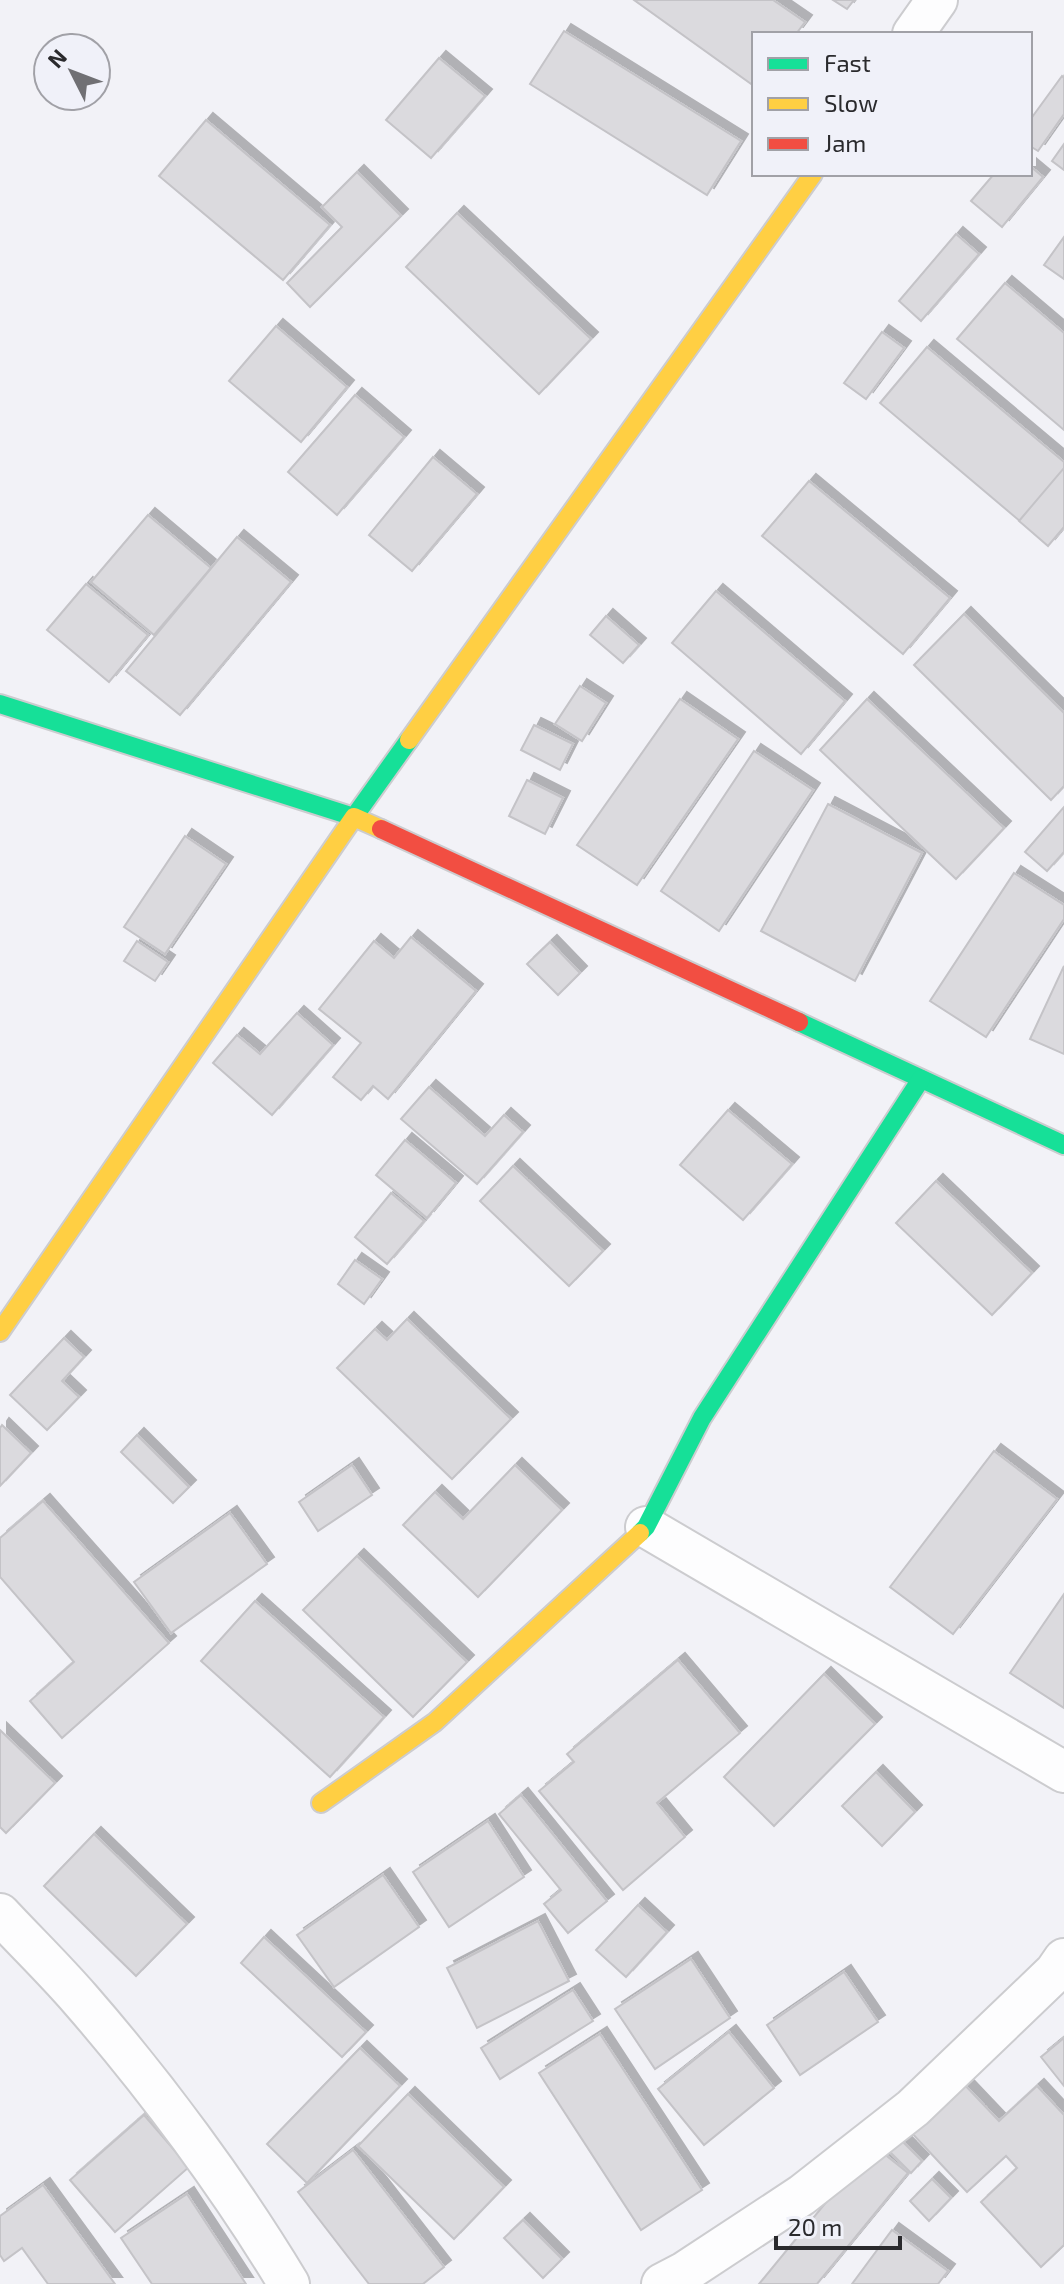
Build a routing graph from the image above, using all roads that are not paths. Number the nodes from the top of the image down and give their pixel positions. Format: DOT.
graph roads {
  1 [pos="937,0"];
  2 [pos="914,32"];
  3 [pos="812,176"];
  4 [pos="0,704"];
  5 [pos="354,817"];
  6 [pos="921,1079"];
  7 [pos="1064,1145"];
  8 [pos="0,1332"];
  9 [pos="646,1527"];
  10 [pos="1064,1772"];
  11 [pos="321,1803"];
  12 [pos="0,1914"];
  13 [pos="1064,1959"];
  14 [pos="682,2280"];
  15 [pos="289,2284"];
  1 -- 2 [label="street"];
  3 -- 5 [label="street"];
  4 -- 5 [label="street"];
  5 -- 6 [label="street"];
  5 -- 8 [label="street"];
  6 -- 7 [label="street"];
  6 -- 9 [label="street"];
  9 -- 10 [label="street"];
  9 -- 11 [label="street"];
  12 -- 15 [label="street"];
  13 -- 14 [label="street"];
}
